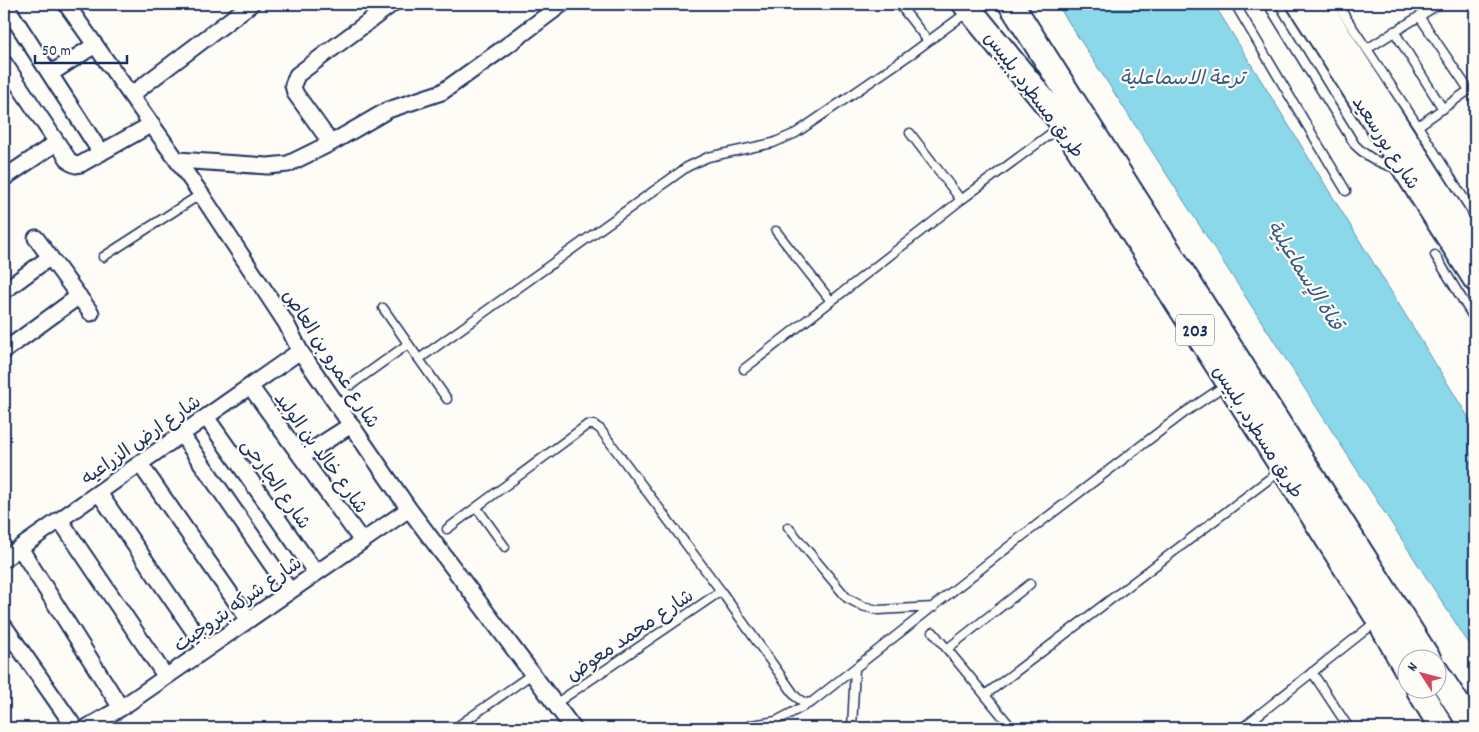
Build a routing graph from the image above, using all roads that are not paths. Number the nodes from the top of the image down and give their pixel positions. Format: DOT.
graph roads {
  1 [pos="66,4"];
  2 [pos="251,4"];
  3 [pos="392,4"];
  4 [pos="562,4"];
  5 [pos="899,4"];
  6 [pos="1011,4"];
  7 [pos="1235,4"];
  8 [pos="1268,4"];
  9 [pos="1298,4"];
  10 [pos="1335,4"];
  11 [pos="1438,4"];
  12 [pos="968,7"];
  13 [pos="11,8"];
  14 [pos="1419,16"];
  15 [pos="1394,31"];
  16 [pos="928,41"];
  17 [pos="95,45"];
  18 [pos="1367,49"];
  19 [pos="4,63"];
  20 [pos="50,74"];
  21 [pos="1472,88"];
  22 [pos="131,96"];
  23 [pos="1443,109"];
  24 [pos="152,124"];
  25 [pos="1063,124"];
  26 [pos="1418,126"];
  27 [pos="910,133"];
  28 [pos="56,143"];
  29 [pos="331,143"];
  30 [pos="100,153"];
  31 [pos="177,160"];
  32 [pos="1404,170"];
  33 [pos="4,178"];
  34 [pos="1346,191"];
  35 [pos="201,194"];
  36 [pos="961,200"];
  37 [pos="1475,200"];
  38 [pos="1469,207"];
  39 [pos="1475,216"];
  40 [pos="776,231"];
  41 [pos="36,238"];
  42 [pos="1475,246"];
  43 [pos="1435,256"];
  44 [pos="50,257"];
  45 [pos="103,257"];
  46 [pos="1475,281"];
  47 [pos="4,291"];
  48 [pos="79,296"];
  49 [pos="832,301"];
  50 [pos="383,308"];
  51 [pos="91,313"];
  52 [pos="1475,320"];
  53 [pos="408,344"];
  54 [pos="4,351"];
  55 [pos="300,351"];
  56 [pos="419,359"];
  57 [pos="744,369"];
  58 [pos="1229,383"];
  59 [pos="351,385"];
  60 [pos="250,386"];
  61 [pos="447,399"];
  62 [pos="206,417"];
  63 [pos="351,425"];
  64 [pos="182,434"];
  65 [pos="301,457"];
  66 [pos="140,464"];
  67 [pos="1282,468"];
  68 [pos="98,493"];
  69 [pos="477,508"];
  70 [pos="409,509"];
  71 [pos="60,520"];
  72 [pos="788,527"];
  73 [pos="447,529"];
  74 [pos="362,541"];
  75 [pos="505,547"];
  76 [pos="20,548"];
  77 [pos="4,560"];
  78 [pos="316,573"];
  79 [pos="1030,584"];
  80 [pos="290,591"];
  81 [pos="721,591"];
  82 [pos="934,607"];
  83 [pos="248,619"];
  84 [pos="1379,620"];
  85 [pos="4,626"];
  86 [pos="933,632"];
  87 [pos="206,649"];
  88 [pos="947,649"];
  89 [pos="1396,650"];
  90 [pos="1423,650"];
  91 [pos="855,668"];
  92 [pos="1312,672"];
  93 [pos="532,674"];
  94 [pos="166,677"];
  95 [pos="1446,688"];
  96 [pos="985,694"];
  97 [pos="1425,700"];
  98 [pos="812,702"];
  99 [pos="556,704"];
  100 [pos="121,708"];
  101 [pos="751,725"];
  102 [pos="75,728"];
  103 [pos="86,728"];
  104 [pos="455,728"];
  105 [pos="573,728"];
  106 [pos="852,728"];
  107 [pos="1012,728"];
  108 [pos="1242,728"];
  109 [pos="1349,728"];
  110 [pos="1442,728"];
  111 [pos="1472,728"];
  1 -- 17 [label="street, شارع عمرو بن العاص"];
  2 -- 22 [label="street"];
  3 -- 29 [label="street"];
  4 -- 29 [label="street"];
  5 -- 16 [label="lane"];
  6 -- 90 [label="main road, طريق مسطرد, بلبيس / 203"];
  7 -- 34 [label="lane"];
  8 -- 32 [label="lane"];
  9 -- 32 [label="main road, شارع بورسعيد"];
  10 -- 18 [label="lane"];
  10 -- 42 [label="main road, شارع بورسعيد"];
  11 -- 14 [label="lane"];
  12 -- 16 [label="lane"];
  12 -- 25 [label="main road, طريق مسطرد, بلبيس / 203"];
  13 -- 20 [label="street"];
  14 -- 15 [label="lane"];
  14 -- 21 [label="lane"];
  15 -- 18 [label="lane"];
  15 -- 23 [label="lane"];
  16 -- 56 [label="lane"];
  17 -- 20 [label="street"];
  17 -- 22 [label="street, شارع عمرو بن العاص"];
  18 -- 26 [label="lane"];
  19 -- 28 [label="street"];
  20 -- 30 [label="street"];
  21 -- 23 [label="lane"];
  22 -- 24 [label="street, شارع عمرو بن العاص"];
  23 -- 26 [label="lane"];
  24 -- 30 [label="street"];
  24 -- 31 [label="street, شارع عمرو بن العاص"];
  25 -- 36 [label="lane"];
  25 -- 58 [label="main road, طريق مسطرد, بلبيس / 203"];
  26 -- 38 [label="lane"];
  27 -- 36 [label="lane"];
  28 -- 30 [label="street"];
  28 -- 33 [label="street"];
  29 -- 31 [label="street"];
  31 -- 35 [label="street, شارع عمرو بن العاص"];
  32 -- 46 [label="main road, شارع بورسعيد"];
  35 -- 45 [label="lane"];
  35 -- 55 [label="street, شارع عمرو بن العاص"];
  36 -- 49 [label="lane"];
  37 -- 38 [label="lane"];
  38 -- 39 [label="lane"];
  40 -- 49 [label="lane"];
  41 -- 44 [label="street"];
  43 -- 52 [label="lane"];
  44 -- 47 [label="street"];
  44 -- 48 [label="street"];
  48 -- 51 [label="street"];
  48 -- 54 [label="street"];
  49 -- 57 [label="lane"];
  50 -- 53 [label="lane"];
  53 -- 56 [label="lane"];
  53 -- 59 [label="lane"];
  55 -- 60 [label="street, شارع ارض الزراعيه"];
  55 -- 63 [label="street, شارع عمرو بن العاص"];
  56 -- 61 [label="lane"];
  58 -- 67 [label="main road, طريق مسطرد, بلبيس / 203"];
  58 -- 82 [label="lane"];
  60 -- 62 [label="street, شارع ارض الزراعيه"];
  60 -- 65 [label="street, شارع خالد بن الوليد"];
  62 -- 64 [label="street, شارع ارض الزراعيه"];
  62 -- 78 [label="street, شارع الجارحى"];
  63 -- 65 [label="street"];
  63 -- 70 [label="street, شارع عمرو بن العاص"];
  64 -- 66 [label="street, شارع ارض الزراعيه"];
  64 -- 80 [label="street"];
  65 -- 74 [label="street, شارع خالد بن الوليد"];
  66 -- 68 [label="street, شارع ارض الزراعيه"];
  66 -- 83 [label="street"];
  67 -- 84 [label="main road, طريق مسطرد, بلبيس / 203"];
  67 -- 96 [label="lane"];
  68 -- 71 [label="street, شارع ارض الزراعيه"];
  68 -- 87 [label="street"];
  69 -- 73 [label="lane"];
  69 -- 75 [label="lane"];
  69 -- 81 [label="lane"];
  70 -- 74 [label="street, شارع شركه بتروجيت"];
  70 -- 93 [label="street, شارع عمرو بن العاص"];
  71 -- 76 [label="street, شارع ارض الزراعيه"];
  71 -- 94 [label="street"];
  72 -- 82 [label="lane"];
  74 -- 78 [label="street, شارع شركه بتروجيت"];
  76 -- 77 [label="street, شارع ارض الزراعيه"];
  76 -- 100 [label="street"];
  78 -- 80 [label="street, شارع شركه بتروجيت"];
  79 -- 88 [label="lane"];
  80 -- 83 [label="street, شارع شركه بتروجيت"];
  81 -- 98 [label="lane"];
  81 -- 99 [label="lane, شارع محمد معوض"];
  82 -- 91 [label="lane"];
  83 -- 87 [label="street, شارع شركه بتروجيت"];
  84 -- 89 [label="main road, طريق مسطرد, بلبيس / 203"];
  84 -- 92 [label="lane"];
  85 -- 102 [label="street"];
  86 -- 88 [label="lane"];
  87 -- 94 [label="street, شارع شركه بتروجيت"];
  88 -- 96 [label="lane"];
  91 -- 98 [label="lane"];
  91 -- 106 [label="lane"];
  92 -- 108 [label="lane"];
  92 -- 109 [label="lane"];
  93 -- 99 [label="street, شارع عمرو بن العاص"];
  93 -- 104 [label="lane"];
  94 -- 100 [label="street, شارع شركه بتروجيت"];
  95 -- 111 [label="main road"];
  96 -- 107 [label="lane"];
  97 -- 110 [label="main road"];
  98 -- 101 [label="lane"];
  99 -- 105 [label="street, شارع عمرو بن العاص"];
  100 -- 103 [label="street, شارع شركه بتروجيت"];
}
